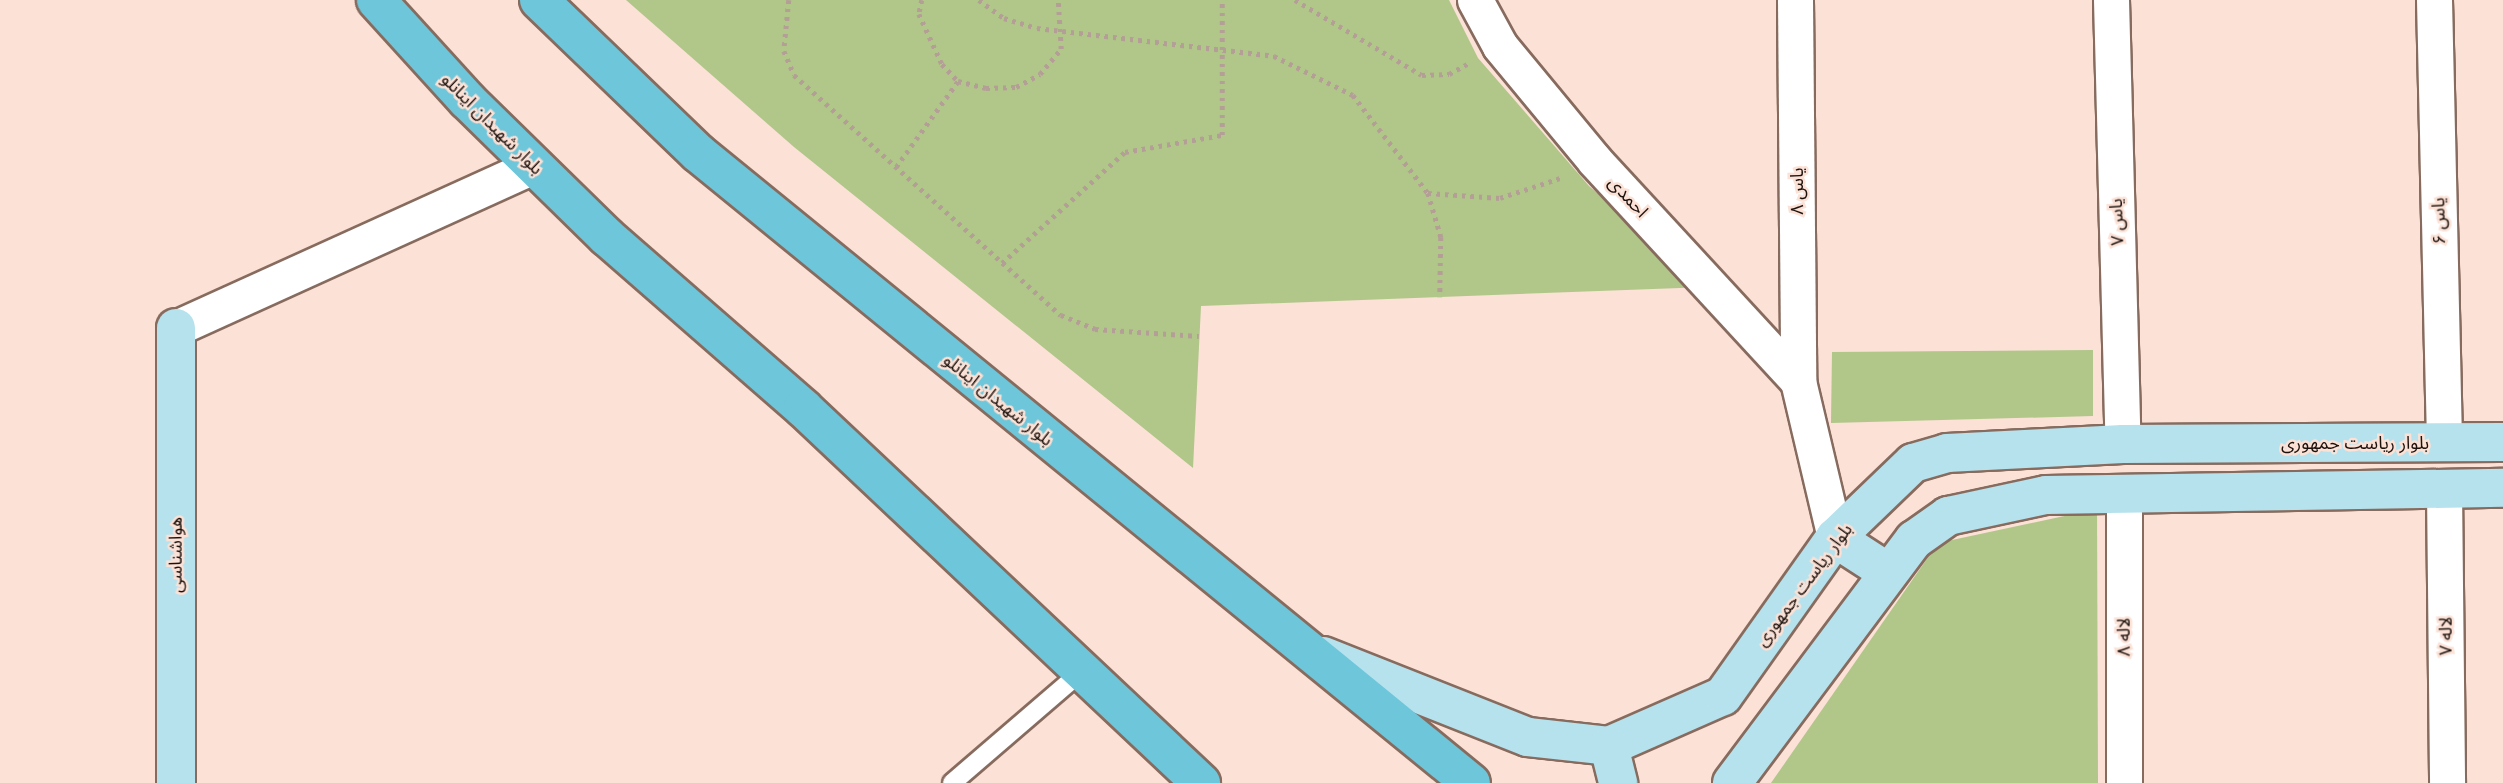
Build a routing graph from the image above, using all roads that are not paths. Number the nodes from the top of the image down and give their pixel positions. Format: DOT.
graph roads {
  1 [pos="376,0"];
  2 [pos="539,0"];
  3 [pos="1475,0"];
  4 [pos="1795,0"];
  5 [pos="2111,0"];
  6 [pos="2434,0"];
  7 [pos="533,166"];
  8 [pos="176,328"];
  9 [pos="1798,381"];
  10 [pos="2503,442"];
  11 [pos="2444,443"];
  12 [pos="2123,444"];
  13 [pos="2503,488"];
  14 [pos="2444,489"];
  15 [pos="2124,492"];
  16 [pos="1835,538"];
  17 [pos="1889,573"];
  18 [pos="1300,646"];
  19 [pos="1081,672"];
  20 [pos="1608,746"];
  21 [pos="176,783"];
  22 [pos="951,783"];
  23 [pos="1201,783"];
  24 [pos="1471,783"];
  25 [pos="1618,783"];
  26 [pos="1732,783"];
  27 [pos="2124,783"];
  28 [pos="2447,783"];
  1 -- 7 [label="main road, بلوار شهیدان اینانلو"];
  2 -- 18 [label="main road, بلوار شهیدان اینانلو"];
  3 -- 9 [label="street, احمدی"];
  4 -- 9 [label="street, یاس ۸"];
  5 -- 12 [label="street, یاس ۷"];
  6 -- 11 [label="street, یاس ۶"];
  7 -- 8 [label="street"];
  7 -- 19 [label="main road, بلوار شهیدان اینانلو"];
  8 -- 21 [label="street, هواشناسی"];
  9 -- 16 [label="street, یاس ۸"];
  10 -- 11 [label="street, بلوار ریاست جمهوری"];
  11 -- 12 [label="street, بلوار ریاست جمهوری"];
  12 -- 16 [label="street, بلوار ریاست جمهوری"];
  13 -- 14 [label="street"];
  14 -- 15 [label="street"];
  14 -- 28 [label="street, لاله ۷"];
  15 -- 17 [label="street"];
  15 -- 27 [label="street, لاله ۸"];
  16 -- 17 [label="street"];
  16 -- 20 [label="street, بلوار ریاست جمهوری"];
  17 -- 26 [label="street"];
  18 -- 20 [label="street"];
  18 -- 24 [label="main road, بلوار شهیدان اینانلو"];
  19 -- 22 [label="lane"];
  19 -- 23 [label="main road, بلوار شهیدان اینانلو"];
  20 -- 25 [label="street"];
}
